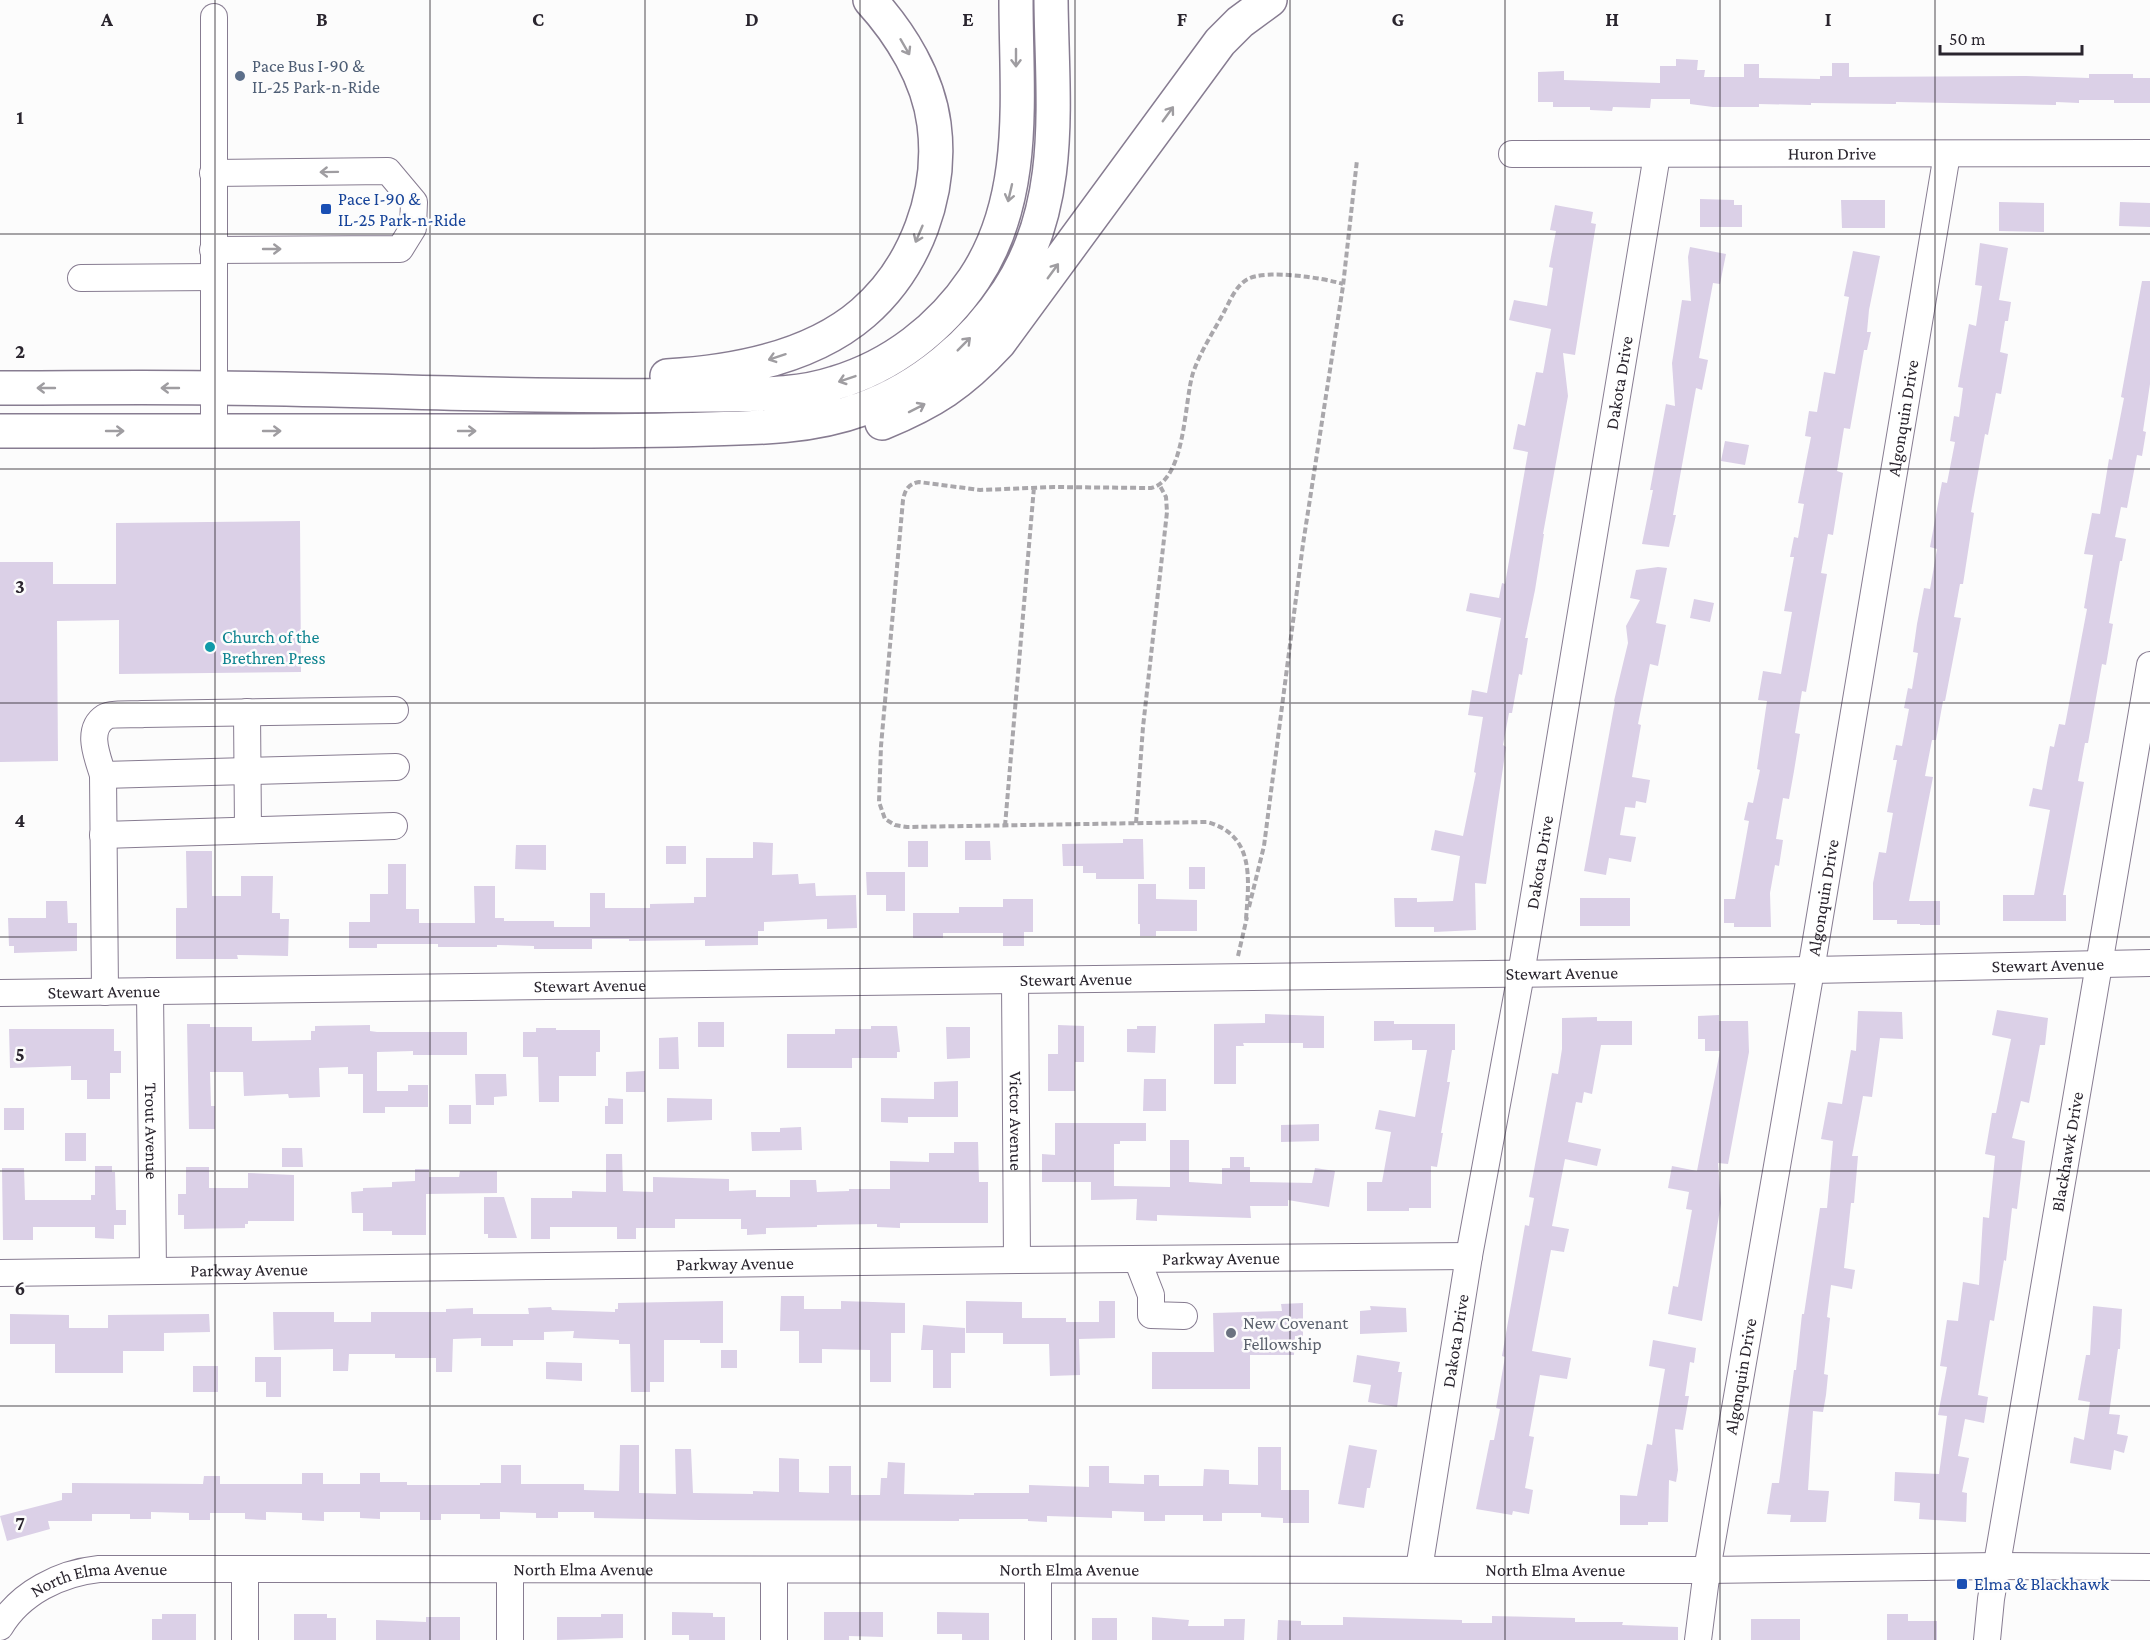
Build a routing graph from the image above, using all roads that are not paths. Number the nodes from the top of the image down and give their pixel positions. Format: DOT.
graph roads {
  1 [pos="870,0"];
  2 [pos="1016,0"];
  3 [pos="1051,0"];
  4 [pos="1270,0"];
  5 [pos="214,17"];
  6 [pos="2150,153"];
  7 [pos="1512,154"];
  8 [pos="1947,154"];
  9 [pos="1657,155"];
  10 [pos="213,173"];
  11 [pos="213,250"];
  12 [pos="214,277"];
  13 [pos="81,278"];
  14 [pos="0,388"];
  15 [pos="215,388"];
  16 [pos="368,392"];
  17 [pos="0,430"];
  18 [pos="214,431"];
  19 [pos="634,431"];
  20 [pos="2150,665"];
  21 [pos="394,710"];
  22 [pos="247,712"];
  23 [pos="396,767"];
  24 [pos="247,770"];
  25 [pos="104,775"];
  26 [pos="394,826"];
  27 [pos="248,830"];
  28 [pos="103,835"];
  29 [pos="2100,963"];
  30 [pos="2150,963"];
  31 [pos="1811,970"];
  32 [pos="1521,974"];
  33 [pos="1015,981"];
  34 [pos="150,991"];
  35 [pos="105,992"];
  36 [pos="0,993"];
  37 [pos="1469,1256"];
  38 [pos="1137,1259"];
  39 [pos="1017,1260"];
  40 [pos="153,1270"];
  41 [pos="0,1273"];
  42 [pos="1184,1316"];
  43 [pos="1997,1566"];
  44 [pos="2150,1567"];
  45 [pos="1419,1569"];
  46 [pos="246,1570"];
  47 [pos="510,1570"];
  48 [pos="774,1570"];
  49 [pos="1038,1570"];
  50 [pos="1707,1570"];
  51 [pos="8,1601"];
  52 [pos="0,1627"];
  53 [pos="245,1640"];
  54 [pos="510,1640"];
  55 [pos="774,1640"];
  56 [pos="1038,1640"];
  57 [pos="1698,1640"];
  58 [pos="1987,1640"];
  1 -- 16 [label="highway, one-way"];
  2 -- 16 [label="highway, one-way"];
  19 -- 3 [label="highway, one-way"];
  19 -- 4 [label="highway, one-way"];
  5 -- 10 [label="street"];
  6 -- 8 [label="street, Huron Drive"];
  7 -- 9 [label="street, Huron Drive"];
  8 -- 9 [label="street, Huron Drive"];
  8 -- 31 [label="street, Algonquin Drive"];
  9 -- 32 [label="street, Dakota Drive"];
  10 -- 11 [label="street"];
  11 -- 10 [label="street, one-way"];
  11 -- 12 [label="street"];
  12 -- 13 [label="street"];
  12 -- 15 [label="street"];
  15 -- 14 [label="highway, one-way"];
  15 -- 16 [label="highway"];
  15 -- 18 [label="street"];
  17 -- 18 [label="highway, one-way"];
  18 -- 19 [label="highway, one-way"];
  20 -- 29 [label="street, Blackhawk Drive"];
  21 -- 22 [label="street"];
  22 -- 24 [label="street"];
  22 -- 25 [label="street"];
  23 -- 24 [label="street"];
  24 -- 25 [label="street"];
  24 -- 27 [label="street"];
  25 -- 28 [label="street"];
  26 -- 27 [label="street"];
  27 -- 28 [label="street"];
  28 -- 35 [label="street"];
  29 -- 30 [label="street, Stewart Avenue"];
  29 -- 31 [label="street, Stewart Avenue"];
  29 -- 43 [label="street, Blackhawk Drive"];
  31 -- 32 [label="street, Stewart Avenue"];
  31 -- 50 [label="street, Algonquin Drive"];
  32 -- 33 [label="street, Stewart Avenue"];
  32 -- 37 [label="street, Dakota Drive"];
  33 -- 34 [label="street, Stewart Avenue"];
  33 -- 39 [label="street, Victor Avenue"];
  34 -- 35 [label="street, Stewart Avenue"];
  34 -- 40 [label="street, Trout Avenue"];
  35 -- 36 [label="street, Stewart Avenue"];
  37 -- 38 [label="street, Parkway Avenue"];
  37 -- 45 [label="street, Dakota Drive"];
  38 -- 39 [label="street, Parkway Avenue"];
  38 -- 42 [label="street"];
  39 -- 40 [label="street, Parkway Avenue"];
  40 -- 41 [label="street, Parkway Avenue"];
  43 -- 44 [label="street, North Elma Avenue"];
  43 -- 50 [label="street, North Elma Avenue"];
  43 -- 58 [label="street, Blackhawk Drive"];
  45 -- 49 [label="street, North Elma Avenue"];
  45 -- 50 [label="street, North Elma Avenue"];
  46 -- 47 [label="street, North Elma Avenue"];
  46 -- 51 [label="street, North Elma Avenue"];
  46 -- 53 [label="street"];
  47 -- 48 [label="street, North Elma Avenue"];
  47 -- 54 [label="street"];
  48 -- 49 [label="street, North Elma Avenue"];
  48 -- 55 [label="street"];
  49 -- 56 [label="street"];
  50 -- 57 [label="street, Algonquin Drive"];
  51 -- 52 [label="street"];
}
